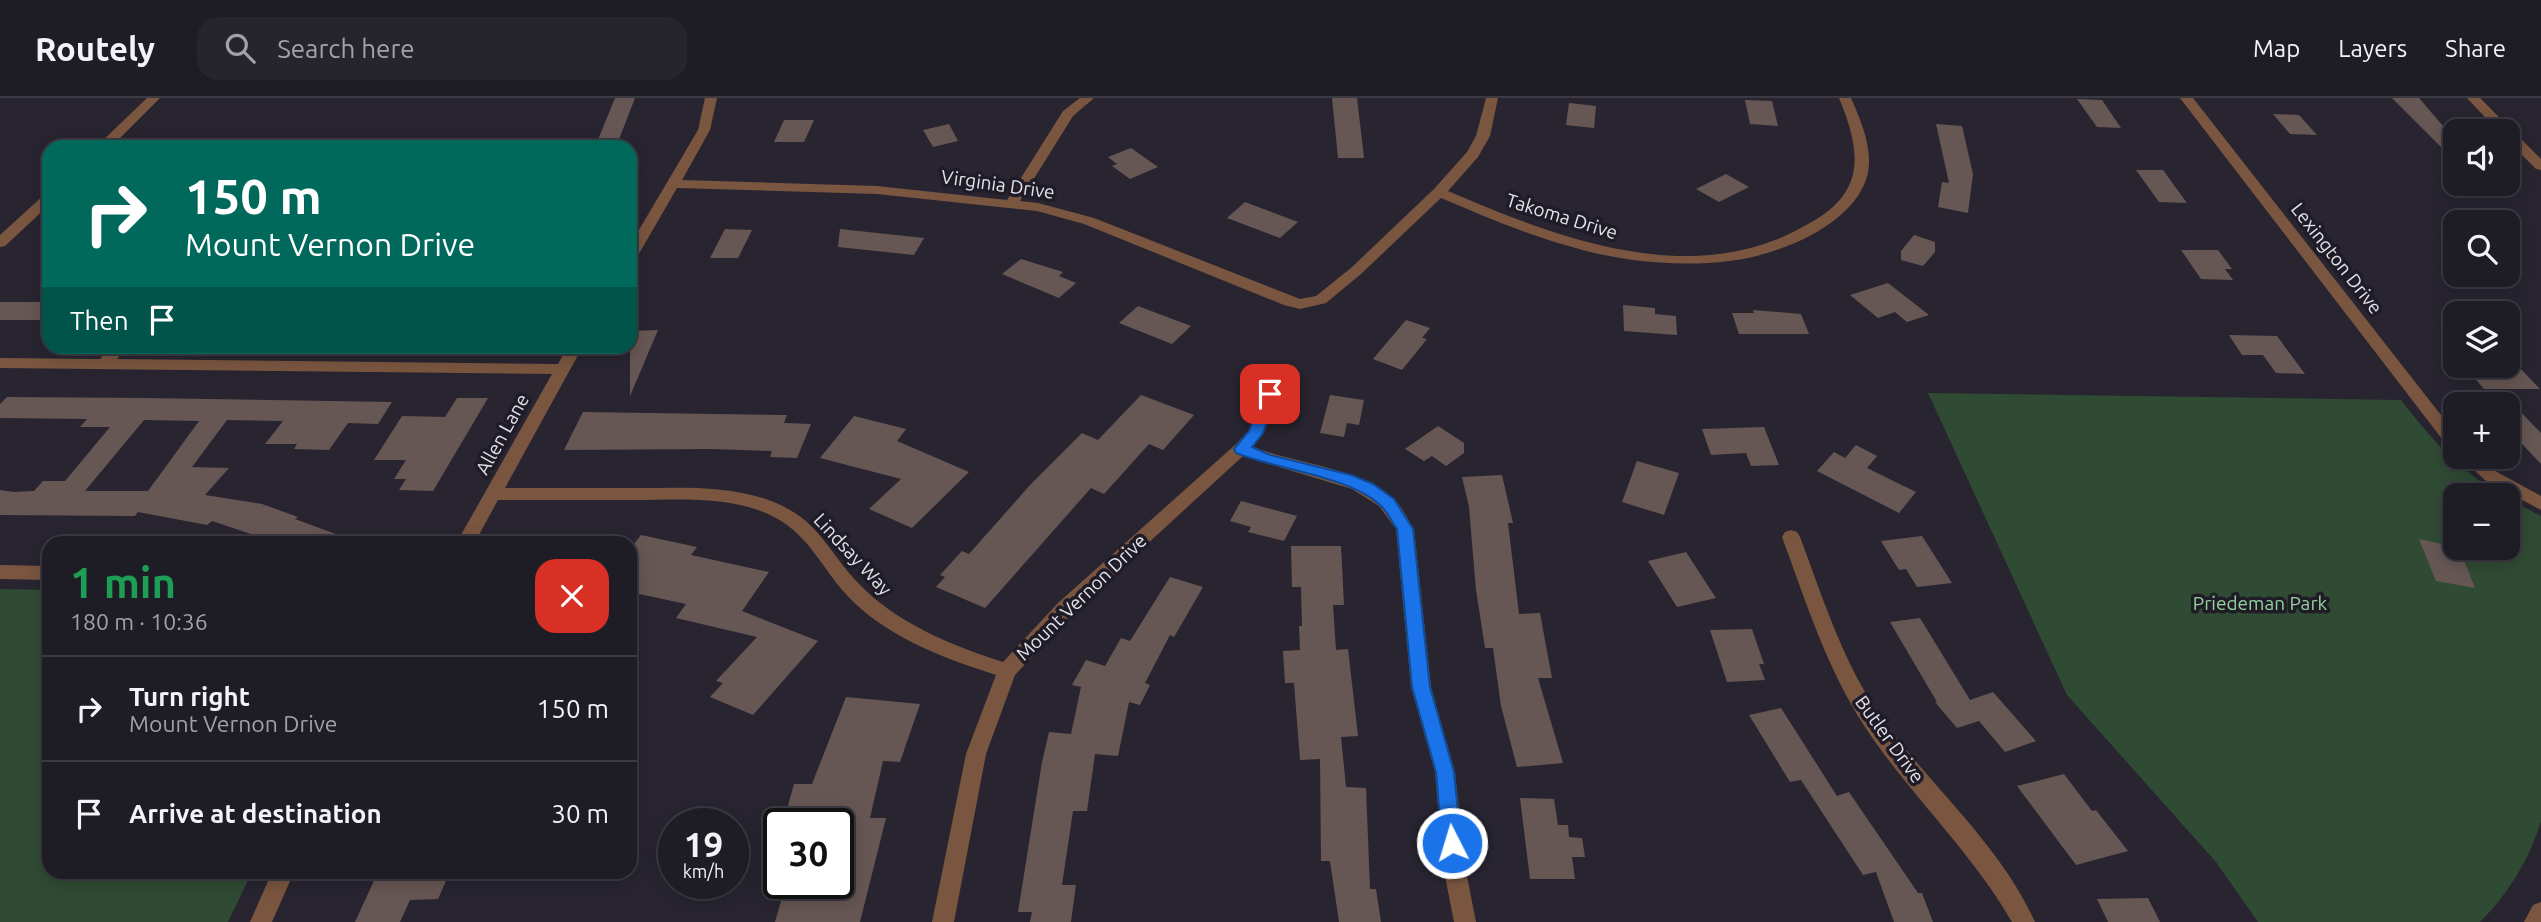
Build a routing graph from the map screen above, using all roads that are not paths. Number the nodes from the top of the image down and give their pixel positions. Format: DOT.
graph roads {
  1 [pos="154,98"];
  2 [pos="711,98"];
  3 [pos="1088,98"];
  4 [pos="1492,98"];
  5 [pos="1845,98"];
  6 [pos="2186,98"];
  7 [pos="2473,98"];
  8 [pos="2493,119"];
  9 [pos="110,140"];
  10 [pos="2520,146"];
  11 [pos="2541,166"];
  12 [pos="674,184"];
  13 [pos="1439,192"];
  14 [pos="1012,203"];
  15 [pos="42,204"];
  16 [pos="0,243"];
  17 [pos="637,245"];
  18 [pos="113,354"];
  19 [pos="571,354"];
  20 [pos="0,363"];
  21 [pos="104,364"];
  22 [pos="562,369"];
  23 [pos="1270,394"];
  24 [pos="2443,429"];
  25 [pos="1241,449"];
  26 [pos="2483,469"];
  27 [pos="493,494"];
  28 [pos="2541,504"];
  29 [pos="469,536"];
  30 [pos="1791,537"];
  31 [pos="0,572"];
  32 [pos="42,573"];
  33 [pos="1007,671"];
  34 [pos="280,879"];
  35 [pos="2541,912"];
  36 [pos="261,922"];
  37 [pos="943,922"];
  38 [pos="1465,922"];
  39 [pos="2024,922"];
  40 [pos="2535,922"];
  1 -- 9 [label="street"];
  2 -- 12 [label="street"];
  3 -- 14 [label="street"];
  4 -- 13 [label="street"];
  5 -- 13 [label="street, Takoma Drive"];
  6 -- 24 [label="street, Lexington Drive"];
  7 -- 8 [label="street"];
  10 -- 11 [label="street"];
  12 -- 14 [label="street, Virginia Drive"];
  12 -- 17 [label="street"];
  13 -- 14 [label="street, Virginia Drive"];
  15 -- 16 [label="street"];
  18 -- 21 [label="street"];
  19 -- 22 [label="street, Allen Lane"];
  20 -- 21 [label="street"];
  21 -- 22 [label="street"];
  22 -- 27 [label="street, Allen Lane"];
  23 -- 25 [label="street, Mount Vernon Drive"];
  25 -- 33 [label="street, Mount Vernon Drive"];
  25 -- 38 [label="street"];
  26 -- 28 [label="street"];
  27 -- 29 [label="street, Allen Lane"];
  27 -- 33 [label="street, Lindsay Way"];
  30 -- 39 [label="street, Butler Drive"];
  31 -- 32 [label="street"];
  33 -- 37 [label="street, Mount Vernon Drive"];
  34 -- 36 [label="street"];
  35 -- 40 [label="street"];
}
